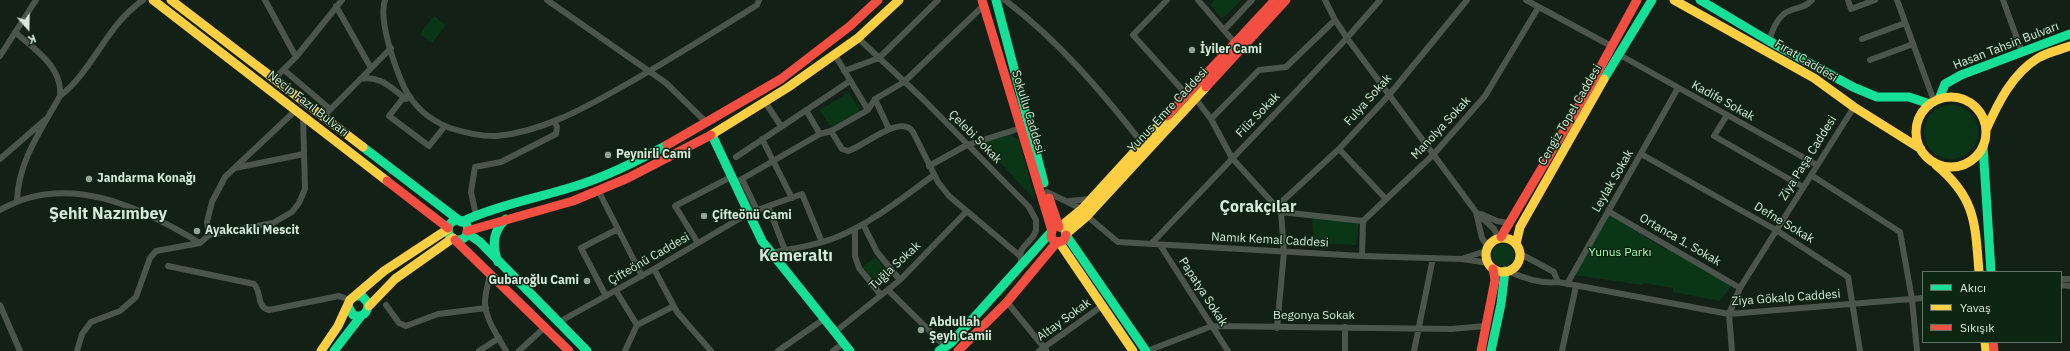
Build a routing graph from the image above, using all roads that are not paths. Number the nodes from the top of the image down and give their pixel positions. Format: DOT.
graph roads {
  1 [pos="36,0"];
  2 [pos="143,0"];
  3 [pos="153,0"];
  4 [pos="171,0"];
  5 [pos="265,0"];
  6 [pos="342,0"];
  7 [pos="385,0"];
  8 [pos="547,0"];
  9 [pos="759,0"];
  10 [pos="878,0"];
  11 [pos="899,0"];
  12 [pos="938,0"];
  13 [pos="996,0"];
  14 [pos="1005,0"];
  15 [pos="1167,0"];
  16 [pos="1198,0"];
  17 [pos="1252,0"];
  18 [pos="1275,0"];
  19 [pos="1286,0"];
  20 [pos="1325,0"];
  21 [pos="1380,0"];
  22 [pos="1467,0"];
  23 [pos="1526,0"];
  24 [pos="1637,0"];
  25 [pos="1652,0"];
  26 [pos="1674,0"];
  27 [pos="1700,0"];
  28 [pos="1812,0"];
  29 [pos="1848,0"];
  30 [pos="1875,0"];
  31 [pos="1897,0"];
  32 [pos="2003,0"];
  33 [pos="983,3"];
  34 [pos="336,6"];
  35 [pos="1538,8"];
  36 [pos="1335,20"];
  37 [pos="1905,23"];
  38 [pos="1224,30"];
  39 [pos="15,32"];
  40 [pos="2070,34"];
  41 [pos="858,38"];
  42 [pos="1347,38"];
  43 [pos="1862,39"];
  44 [pos="1769,41"];
  45 [pos="1235,43"];
  46 [pos="1913,44"];
  47 [pos="2070,46"];
  48 [pos="391,48"];
  49 [pos="1616,51"];
  50 [pos="2022,52"];
  51 [pos="835,55"];
  52 [pos="0,56"];
  53 [pos="296,57"];
  54 [pos="879,58"];
  55 [pos="1870,60"];
  56 [pos="371,68"];
  57 [pos="284,70"];
  58 [pos="844,71"];
  59 [pos="651,72"];
  60 [pos="275,78"];
  61 [pos="360,79"];
  62 [pos="850,81"];
  63 [pos="904,82"];
  64 [pos="1678,88"];
  65 [pos="60,96"];
  66 [pos="1191,96"];
  67 [pos="1389,96"];
  68 [pos="404,97"];
  69 [pos="875,99"];
  70 [pos="765,102"];
  71 [pos="1934,102"];
  72 [pos="415,105"];
  73 [pos="1854,107"];
  74 [pos="806,110"];
  75 [pos="868,110"];
  76 [pos="327,112"];
  77 [pos="300,113"];
  78 [pos="1726,115"];
  79 [pos="48,117"];
  80 [pos="1211,118"];
  81 [pos="554,121"];
  82 [pos="707,123"];
  83 [pos="445,126"];
  84 [pos="781,126"];
  85 [pos="1020,128"];
  86 [pos="889,129"];
  87 [pos="1986,130"];
  88 [pos="831,131"];
  89 [pos="820,134"];
  90 [pos="712,135"];
  91 [pos="762,139"];
  92 [pos="1142,143"];
  93 [pos="967,146"];
  94 [pos="1983,146"];
  95 [pos="1339,149"];
  96 [pos="1921,149"];
  97 [pos="304,154"];
  98 [pos="1641,154"];
  99 [pos="1433,155"];
  100 [pos="736,157"];
  101 [pos="1232,158"];
  102 [pos="0,159"];
  103 [pos="774,160"];
  104 [pos="1932,160"];
  105 [pos="1817,165"];
  106 [pos="930,166"];
  107 [pos="234,168"];
  108 [pos="934,175"];
  109 [pos="1811,175"];
  110 [pos="736,179"];
  111 [pos="1803,187"];
  112 [pos="598,190"];
  113 [pos="1046,192"];
  114 [pos="792,198"];
  115 [pos="1092,199"];
  116 [pos="1386,199"];
  117 [pos="17,201"];
  118 [pos="1066,201"];
  119 [pos="768,206"];
  120 [pos="1276,207"];
  121 [pos="0,210"];
  122 [pos="753,212"];
  123 [pos="966,212"];
  124 [pos="1085,212"];
  125 [pos="1280,212"];
  126 [pos="1476,212"];
  127 [pos="1608,212"];
  128 [pos="476,215"];
  129 [pos="508,218"];
  130 [pos="461,221"];
  131 [pos="1363,221"];
  132 [pos="1509,223"];
  133 [pos="863,224"];
  134 [pos="448,229"];
  135 [pos="618,229"];
  136 [pos="855,229"];
  137 [pos="1055,229"];
  138 [pos="1776,230"];
  139 [pos="467,232"];
  140 [pos="209,235"];
  141 [pos="1066,235"];
  142 [pos="1500,237"];
  143 [pos="454,239"];
  144 [pos="822,242"];
  145 [pos="1058,242"];
  146 [pos="200,243"];
  147 [pos="698,243"];
  148 [pos="1152,244"];
  149 [pos="1160,245"];
  150 [pos="1487,249"];
  151 [pos="1518,249"];
  152 [pos="785,250"];
  153 [pos="1284,252"];
  154 [pos="771,253"];
  155 [pos="1362,256"];
  156 [pos="1433,258"];
  157 [pos="1462,259"];
  158 [pos="1021,260"];
  159 [pos="498,262"];
  160 [pos="168,266"];
  161 [pos="1491,266"];
  162 [pos="654,269"];
  163 [pos="1506,271"];
  164 [pos="1979,271"];
  165 [pos="1991,271"];
  166 [pos="490,273"];
  167 [pos="642,276"];
  168 [pos="900,280"];
  169 [pos="1558,282"];
  170 [pos="1567,284"];
  171 [pos="1576,286"];
  172 [pos="1740,288"];
  173 [pos="616,290"];
  174 [pos="888,290"];
  175 [pos="881,295"];
  176 [pos="606,296"];
  177 [pos="1922,298"];
  178 [pos="1912,299"];
  179 [pos="351,301"];
  180 [pos="1007,302"];
  181 [pos="1854,304"];
  182 [pos="0,305"];
  183 [pos="386,305"];
  184 [pos="369,306"];
  185 [pos="674,306"];
  186 [pos="1102,306"];
  187 [pos="486,308"];
  188 [pos="2,312"];
  189 [pos="1729,314"];
  190 [pos="361,316"];
  191 [pos="824,319"];
  192 [pos="559,322"];
  193 [pos="636,325"];
  194 [pos="1212,326"];
  195 [pos="1486,326"];
  196 [pos="545,327"];
  197 [pos="1345,327"];
  198 [pos="1277,328"];
  199 [pos="1418,329"];
  200 [pos="835,332"];
  201 [pos="499,338"];
  202 [pos="844,343"];
  203 [pos="943,349"];
  204 [pos="1043,350"];
  205 [pos="20,351"];
  206 [pos="77,351"];
  207 [pos="321,351"];
  208 [pos="334,351"];
  209 [pos="480,351"];
  210 [pos="506,351"];
  211 [pos="519,351"];
  212 [pos="569,351"];
  213 [pos="587,351"];
  214 [pos="624,351"];
  215 [pos="711,351"];
  216 [pos="778,351"];
  217 [pos="833,351"];
  218 [pos="850,351"];
  219 [pos="958,351"];
  220 [pos="1132,351"];
  221 [pos="1146,351"];
  222 [pos="1228,351"];
  223 [pos="1345,351"];
  224 [pos="1414,351"];
  225 [pos="1481,351"];
  226 [pos="1491,351"];
  227 [pos="1562,351"];
  228 [pos="1732,351"];
  229 [pos="1860,351"];
  230 [pos="1917,351"];
  1 -- 39 [label="street"];
  2 -- 65 [label="street"];
  3 -- 77 [label="main road, Necip Fazıl Bulvarı"];
  4 -- 60 [label="main road, Necip Fazıl Bulvarı"];
  5 -- 53 [label="street"];
  6 -- 34 [label="street"];
  7 -- 48 [label="street"];
  8 -- 59 [label="street"];
  9 -- 59 [label="street"];
  10 -- 82 [label="main road"];
  11 -- 41 [label="main road"];
  12 -- 54 [label="street"];
  13 -- 113 [label="main road, Sokullu Caddesi"];
  14 -- 92 [label="street"];
  15 -- 66 [label="street"];
  16 -- 38 [label="street"];
  17 -- 38 [label="street"];
  18 -- 45 [label="main road, Yunus Emre Caddesi"];
  19 -- 66 [label="main road, Yunus Emre Caddesi"];
  20 -- 36 [label="street"];
  21 -- 42 [label="street, Filiz Sokak"];
  22 -- 67 [label="street, Fulya Sokak"];
  23 -- 35 [label="street, Kadife Sokak"];
  24 -- 49 [label="main road, Cengiz Topel Caddesi"];
  25 -- 49 [label="main road, Cengiz Topel Caddesi"];
  26 -- 73 [label="main road, Fırat Caddesi"];
  27 -- 44 [label="main road, Fırat Caddesi"];
  28 -- 44 [label="street"];
  29 -- 30 [label="street"];
  31 -- 37 [label="street"];
  32 -- 50 [label="street"];
  33 -- 63 [label="street"];
  33 -- 85 [label="main road, Sokullu Caddesi"];
  34 -- 53 [label="street"];
  34 -- 56 [label="street"];
  35 -- 49 [label="street, Kadife Sokak"];
  35 -- 99 [label="street, Manolya Sokak"];
  36 -- 42 [label="street"];
  36 -- 80 [label="street"];
  37 -- 43 [label="street"];
  37 -- 46 [label="street"];
  38 -- 45 [label="street"];
  39 -- 52 [label="street"];
  39 -- 65 [label="street"];
  40 -- 50 [label="main road, Hasan Tahsin Bulvarı"];
  41 -- 51 [label="main road"];
  41 -- 54 [label="street, Çelebi Sokak"];
  42 -- 67 [label="street"];
  42 -- 101 [label="street, Filiz Sokak"];
  44 -- 71 [label="main road, Fırat Caddesi"];
  45 -- 66 [label="main road, Yunus Emre Caddesi"];
  46 -- 55 [label="street"];
  46 -- 71 [label="street"];
  47 -- 87 [label="main road, Hasan Tahsin Bulvarı"];
  48 -- 56 [label="street"];
  48 -- 72 [label="street"];
  49 -- 64 [label="street, Kadife Sokak"];
  49 -- 132 [label="main road, Cengiz Topel Caddesi"];
  49 -- 151 [label="main road, Cengiz Topel Caddesi"];
  50 -- 71 [label="main road, Hasan Tahsin Bulvarı"];
  51 -- 58 [label="street"];
  51 -- 70 [label="main road"];
  53 -- 57 [label="street"];
  54 -- 58 [label="street"];
  54 -- 63 [label="street, Çelebi Sokak"];
  56 -- 61 [label="street"];
  57 -- 60 [label="street"];
  57 -- 76 [label="street"];
  58 -- 62 [label="street"];
  59 -- 81 [label="street"];
  59 -- 82 [label="street"];
  60 -- 76 [label="main road, Necip Fazıl Bulvarı"];
  61 -- 68 [label="street"];
  61 -- 76 [label="street"];
  62 -- 74 [label="street"];
  62 -- 75 [label="street"];
  63 -- 69 [label="street"];
  63 -- 93 [label="street, Çelebi Sokak"];
  64 -- 78 [label="street, Kadife Sokak"];
  64 -- 98 [label="street, Leylak Sokak"];
  65 -- 79 [label="street"];
  66 -- 80 [label="street"];
  66 -- 92 [label="main road, Yunus Emre Caddesi"];
  66 -- 124 [label="main road, Yunus Emre Caddesi"];
  67 -- 95 [label="street, Fulya Sokak"];
  67 -- 99 [label="street"];
  68 -- 72 [label="street"];
  68 -- 83 [label="street"];
  69 -- 75 [label="street"];
  69 -- 86 [label="street"];
  70 -- 84 [label="street"];
  70 -- 90 [label="main road"];
  71 -- 87 [label="main road"];
  71 -- 96 [label="main road"];
  72 -- 83 [label="street"];
  73 -- 96 [label="main road, Fırat Caddesi"];
  73 -- 105 [label="street, Ziya Paşa Caddesi"];
  74 -- 84 [label="street"];
  74 -- 89 [label="street"];
  75 -- 88 [label="street"];
  76 -- 130 [label="main road, Necip Fazıl Bulvarı"];
  77 -- 97 [label="street"];
  77 -- 107 [label="street"];
  77 -- 134 [label="main road, Necip Fazıl Bulvarı"];
  78 -- 105 [label="street, Kadife Sokak"];
  78 -- 111 [label="street"];
  79 -- 102 [label="street"];
  79 -- 117 [label="street"];
  80 -- 101 [label="street"];
  81 -- 83 [label="street"];
  81 -- 128 [label="street"];
  82 -- 128 [label="main road"];
  84 -- 91 [label="street"];
  85 -- 93 [label="street"];
  85 -- 137 [label="main road, Sokullu Caddesi"];
  86 -- 88 [label="street"];
  86 -- 106 [label="street"];
  87 -- 94 [label="main road"];
  88 -- 89 [label="street"];
  89 -- 103 [label="street"];
  90 -- 110 [label="main road"];
  90 -- 112 [label="main road"];
  91 -- 100 [label="street"];
  91 -- 103 [label="street"];
  92 -- 115 [label="main road, Yunus Emre Caddesi"];
  93 -- 106 [label="street"];
  93 -- 158 [label="street, Çelebi Sokak"];
  94 -- 104 [label="main road"];
  94 -- 165 [label="main road"];
  95 -- 116 [label="street"];
  95 -- 120 [label="street, Fulya Sokak"];
  96 -- 104 [label="main road"];
  97 -- 107 [label="street"];
  97 -- 140 [label="street"];
  98 -- 127 [label="street, Leylak Sokak"];
  98 -- 138 [label="street, Defne Sokak"];
  99 -- 116 [label="street, Manolya Sokak"];
  99 -- 126 [label="street"];
  101 -- 120 [label="street"];
  101 -- 148 [label="street, Filiz Sokak"];
  103 -- 110 [label="street"];
  103 -- 114 [label="street"];
  104 -- 164 [label="main road"];
  105 -- 109 [label="street, Ziya Paşa Caddesi"];
  106 -- 108 [label="street"];
  107 -- 140 [label="street"];
  108 -- 123 [label="street"];
  108 -- 133 [label="street"];
  109 -- 111 [label="street, Ziya Paşa Caddesi"];
  109 -- 178 [label="street"];
  110 -- 122 [label="main road"];
  110 -- 147 [label="street"];
  111 -- 138 [label="street, Ziya Paşa Caddesi"];
  112 -- 129 [label="main road"];
  112 -- 135 [label="street"];
  113 -- 118 [label="street, Namık Kemal Caddesi"];
  113 -- 137 [label="main road, Sokullu Caddesi"];
  114 -- 119 [label="street, Çifteönü Caddesi"];
  114 -- 144 [label="street"];
  115 -- 118 [label="street"];
  115 -- 124 [label="main road, Yunus Emre Caddesi"];
  116 -- 131 [label="street, Manolya Sokak"];
  117 -- 121 [label="street"];
  117 -- 146 [label="street"];
  118 -- 124 [label="street, Namık Kemal Caddesi"];
  119 -- 122 [label="street, Çifteönü Caddesi"];
  119 -- 152 [label="street"];
  120 -- 125 [label="street"];
  122 -- 147 [label="street, Çifteönü Caddesi"];
  122 -- 154 [label="main road"];
  123 -- 158 [label="street"];
  123 -- 168 [label="street, Tuğla Sokak"];
  124 -- 137 [label="main road, Yunus Emre Caddesi"];
  124 -- 141 [label="main road, Yunus Emre Caddesi"];
  124 -- 148 [label="street, Namık Kemal Caddesi"];
  125 -- 131 [label="street"];
  125 -- 153 [label="street"];
  126 -- 132 [label="street"];
  126 -- 142 [label="street"];
  126 -- 150 [label="street"];
  127 -- 170 [label="street, Leylak Sokak"];
  127 -- 172 [label="street, Ortanca 1. Sokak"];
  128 -- 130 [label="main road"];
  129 -- 139 [label="main road"];
  129 -- 159 [label="main road"];
  130 -- 134 [label="main road"];
  130 -- 139 [label="main road"];
  131 -- 155 [label="street"];
  132 -- 142 [label="main road, Cengiz Topel Caddesi"];
  133 -- 136 [label="street"];
  133 -- 168 [label="street"];
  134 -- 143 [label="main road"];
  134 -- 179 [label="main road"];
  135 -- 167 [label="street"];
  135 -- 176 [label="street"];
  136 -- 144 [label="street"];
  136 -- 175 [label="street"];
  137 -- 141 [label="main road"];
  137 -- 145 [label="main road"];
  137 -- 158 [label="main road, Yunus Emre Caddesi"];
  138 -- 172 [label="street, Ziya Paşa Caddesi"];
  138 -- 181 [label="street, Defne Sokak"];
  139 -- 143 [label="main road"];
  139 -- 159 [label="main road"];
  140 -- 146 [label="street"];
  141 -- 145 [label="main road"];
  141 -- 221 [label="main road"];
  142 -- 150 [label="main road"];
  142 -- 151 [label="main road"];
  143 -- 166 [label="main road"];
  143 -- 184 [label="main road"];
  144 -- 152 [label="street"];
  145 -- 180 [label="main road"];
  145 -- 186 [label="main road"];
  146 -- 206 [label="street"];
  147 -- 162 [label="street, Çifteönü Caddesi"];
  148 -- 149 [label="street, Namık Kemal Caddesi"];
  149 -- 153 [label="street, Namık Kemal Caddesi"];
  149 -- 194 [label="street, Papatya Sokak"];
  150 -- 157 [label="street, Namık Kemal Caddesi"];
  150 -- 161 [label="main road"];
  151 -- 163 [label="main road"];
  151 -- 169 [label="street"];
  152 -- 154 [label="street"];
  153 -- 155 [label="street, Namık Kemal Caddesi"];
  153 -- 198 [label="street"];
  154 -- 191 [label="main road"];
  155 -- 156 [label="street, Namık Kemal Caddesi"];
  156 -- 157 [label="street, Namık Kemal Caddesi"];
  156 -- 199 [label="street"];
  157 -- 161 [label="street, Namık Kemal Caddesi"];
  158 -- 203 [label="main road, Yunus Emre Caddesi"];
  159 -- 192 [label="main road"];
  160 -- 179 [label="street"];
  161 -- 163 [label="main road"];
  161 -- 195 [label="main road"];
  162 -- 167 [label="street, Çifteönü Caddesi"];
  162 -- 185 [label="street"];
  163 -- 169 [label="street, Ziya Gökalp Caddesi"];
  163 -- 226 [label="main road"];
  166 -- 187 [label="street"];
  166 -- 196 [label="main road"];
  167 -- 173 [label="street, Çifteönü Caddesi"];
  168 -- 174 [label="street, Tuğla Sokak"];
  169 -- 170 [label="street, Ziya Gökalp Caddesi"];
  170 -- 171 [label="street, Ziya Gökalp Caddesi"];
  171 -- 189 [label="street, Ziya Gökalp Caddesi"];
  171 -- 227 [label="street"];
  172 -- 189 [label="street, Ziya Paşa Caddesi"];
  173 -- 176 [label="street, Çifteönü Caddesi"];
  173 -- 193 [label="street"];
  174 -- 175 [label="street, Tuğla Sokak"];
  174 -- 203 [label="street"];
  175 -- 200 [label="street, Tuğla Sokak"];
  176 -- 192 [label="street, Çifteönü Caddesi"];
  177 -- 178 [label="street, Ziya Gökalp Caddesi"];
  178 -- 181 [label="street, Ziya Gökalp Caddesi"];
  178 -- 230 [label="street"];
  179 -- 184 [label="main road"];
  179 -- 190 [label="main road"];
  179 -- 207 [label="main road"];
  180 -- 204 [label="street"];
  180 -- 219 [label="main road"];
  181 -- 189 [label="street, Ziya Gökalp Caddesi"];
  181 -- 229 [label="street, Defne Sokak"];
  182 -- 188 [label="street"];
  183 -- 187 [label="street"];
  184 -- 190 [label="main road"];
  185 -- 193 [label="street"];
  185 -- 215 [label="street"];
  186 -- 204 [label="street, Altay Sokak"];
  186 -- 220 [label="main road"];
  187 -- 201 [label="street"];
  188 -- 205 [label="street"];
  189 -- 228 [label="street, Ziya Paşa Caddesi"];
  190 -- 208 [label="main road"];
  191 -- 200 [label="main road"];
  191 -- 216 [label="street"];
  192 -- 213 [label="main road"];
  193 -- 214 [label="street"];
  194 -- 198 [label="street, Begonya Sokak"];
  194 -- 221 [label="street, Begonya Sokak"];
  194 -- 222 [label="street, Papatya Sokak"];
  195 -- 199 [label="street, Begonya Sokak"];
  195 -- 225 [label="main road"];
  196 -- 211 [label="street"];
  196 -- 212 [label="main road"];
  197 -- 198 [label="street, Begonya Sokak"];
  197 -- 199 [label="street, Begonya Sokak"];
  197 -- 223 [label="street"];
  199 -- 224 [label="street"];
  200 -- 202 [label="main road"];
  201 -- 209 [label="street"];
  201 -- 210 [label="street"];
  202 -- 217 [label="street"];
  202 -- 218 [label="main road"];
}
